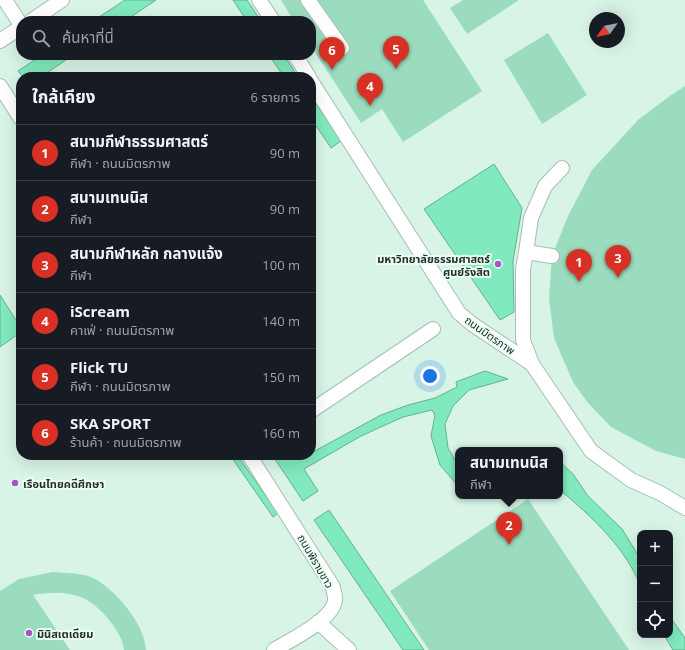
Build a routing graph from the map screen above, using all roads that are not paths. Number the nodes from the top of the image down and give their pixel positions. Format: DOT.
graph roads {
  1 [pos="5,0"];
  2 [pos="62,0"];
  3 [pos="308,0"];
  4 [pos="266,2"];
  5 [pos="38,16"];
  6 [pos="271,16"];
  7 [pos="16,18"];
  8 [pos="16,30"];
  9 [pos="0,41"];
  10 [pos="342,48"];
  11 [pos="298,60"];
  12 [pos="306,72"];
  13 [pos="0,86"];
  14 [pos="316,89"];
  15 [pos="16,111"];
  16 [pos="562,168"];
  17 [pos="526,252"];
  18 [pos="552,256"];
  19 [pos="433,329"];
  20 [pos="532,364"];
  21 [pos="316,408"];
  22 [pos="252,460"];
  23 [pos="685,507"];
  24 [pos="318,622"];
  25 [pos="274,650"];
  26 [pos="349,650"];
  1 -- 7 [label="street"];
  2 -- 5 [label="street"];
  3 -- 10 [label="street"];
  4 -- 6 [label="street"];
  8 -- 9 [label="street"];
  11 -- 12 [label="street"];
  13 -- 15 [label="street"];
  14 -- 20 [label="street, ถนนมิตรภาพ"];
  16 -- 17 [label="street"];
  17 -- 18 [label="street"];
  17 -- 20 [label="street"];
  19 -- 21 [label="street"];
  20 -- 23 [label="street, ถนนมิตรภาพ"];
  22 -- 24 [label="street, ถนนพิราบขาว"];
  24 -- 25 [label="street, ถนนพิราบขาว"];
  24 -- 26 [label="street"];
}
